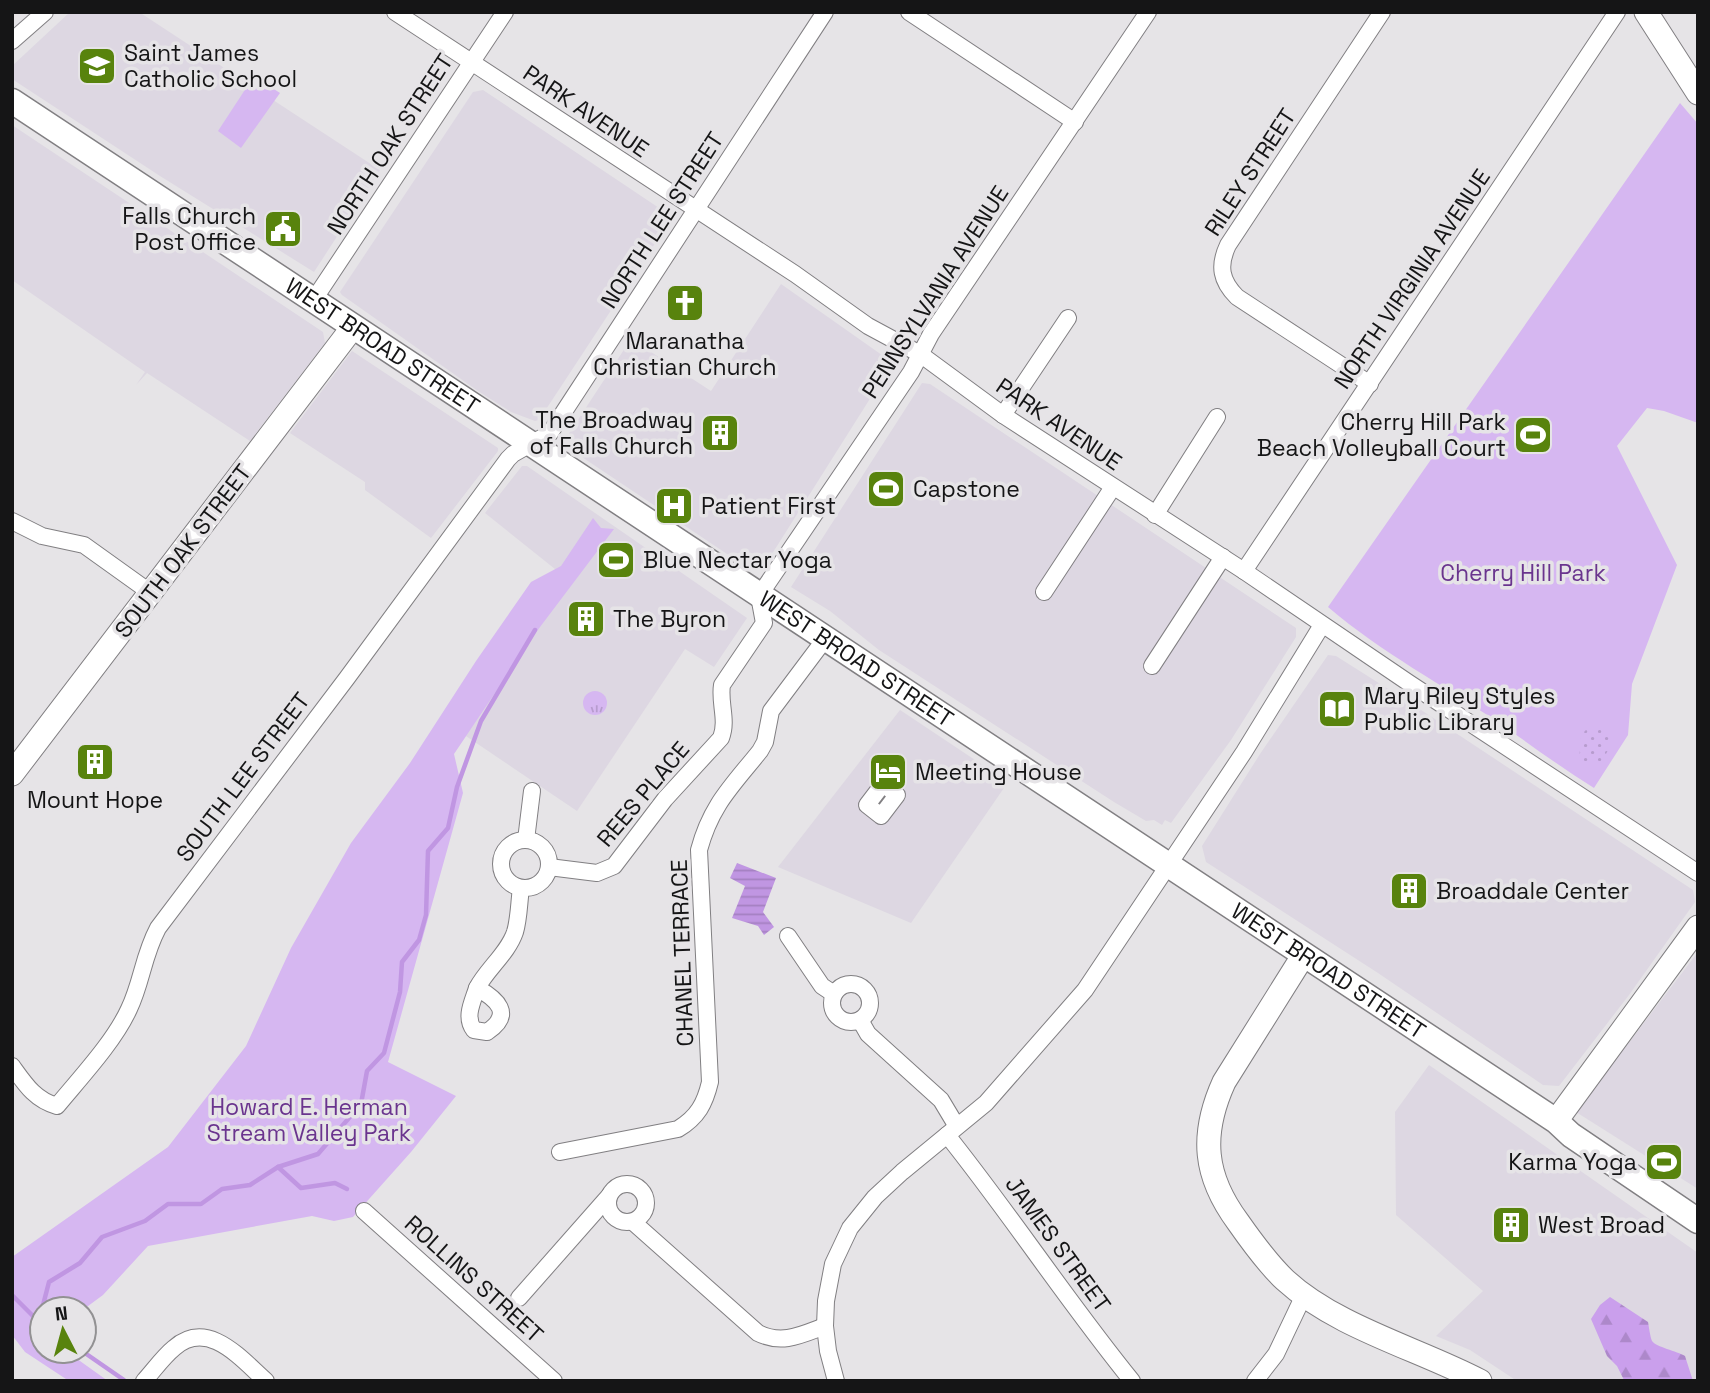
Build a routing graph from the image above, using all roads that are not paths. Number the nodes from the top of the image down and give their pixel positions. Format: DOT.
graph roads {
  1 [pos="45,12"];
  2 [pos="395,12"];
  3 [pos="505,12"];
  4 [pos="825,12"];
  5 [pos="909,12"];
  6 [pos="1148,12"];
  7 [pos="1382,12"];
  8 [pos="1617,12"];
  9 [pos="1646,12"];
  10 [pos="12,41"];
  11 [pos="472,62"];
  12 [pos="1698,93"];
  13 [pos="12,101"];
  14 [pos="1075,122"];
  15 [pos="695,209"];
  16 [pos="313,301"];
  17 [pos="1068,318"];
  18 [pos="353,327"];
  19 [pos="920,354"];
  20 [pos="1370,384"];
  21 [pos="1003,415"];
  22 [pos="1217,417"];
  23 [pos="531,445"];
  24 [pos="1112,487"];
  25 [pos="1155,515"];
  26 [pos="12,522"];
  27 [pos="1223,557"];
  28 [pos="1244,571"];
  29 [pos="1044,592"];
  30 [pos="151,593"];
  31 [pos="760,596"];
  32 [pos="1322,625"];
  33 [pos="825,639"];
  34 [pos="1152,666"];
  35 [pos="12,774"];
  36 [pos="532,791"];
  37 [pos="526,840"];
  38 [pos="1168,866"];
  39 [pos="549,867"];
  40 [pos="1698,873"];
  41 [pos="522,888"];
  42 [pos="1698,927"];
  43 [pos="788,936"];
  44 [pos="1303,956"];
  45 [pos="477,988"];
  46 [pos="834,994"];
  47 [pos="860,1020"];
  48 [pos="12,1066"];
  49 [pos="1556,1121"];
  50 [pos="951,1130"];
  51 [pos="560,1152"];
  52 [pos="609,1196"];
  53 [pos="364,1211"];
  54 [pos="1698,1221"];
  55 [pos="633,1222"];
  56 [pos="1304,1294"];
  57 [pos="519,1298"];
  58 [pos="825,1326"];
  59 [pos="144,1381"];
  60 [pos="266,1381"];
  61 [pos="554,1381"];
  62 [pos="836,1381"];
  63 [pos="1132,1381"];
  64 [pos="1255,1381"];
  65 [pos="1480,1381"];
  1 -- 10 [label="street"];
  2 -- 11 [label="street, PARK AVENUE"];
  3 -- 11 [label="street, NORTH OAK STREET"];
  4 -- 15 [label="street, NORTH LEE STREET"];
  5 -- 14 [label="street"];
  6 -- 14 [label="street, PENNSYLVANIA AVENUE"];
  7 -- 20 [label="street, RILEY STREET"];
  8 -- 20 [label="street, NORTH VIRGINIA AVENUE"];
  9 -- 12 [label="street"];
  11 -- 15 [label="street, PARK AVENUE"];
  11 -- 16 [label="street, NORTH OAK STREET"];
  13 -- 16 [label="main road, WEST BROAD STREET"];
  14 -- 19 [label="street, PENNSYLVANIA AVENUE"];
  15 -- 19 [label="street, PARK AVENUE"];
  15 -- 23 [label="street, NORTH LEE STREET"];
  16 -- 18 [label="main road, WEST BROAD STREET"];
  17 -- 21 [label="street"];
  18 -- 23 [label="main road, WEST BROAD STREET"];
  18 -- 30 [label="street, SOUTH OAK STREET"];
  19 -- 21 [label="street, PARK AVENUE"];
  19 -- 31 [label="street, PENNSYLVANIA AVENUE"];
  20 -- 28 [label="street, NORTH VIRGINIA AVENUE"];
  21 -- 24 [label="street, PARK AVENUE"];
  22 -- 25 [label="street"];
  23 -- 31 [label="main road, WEST BROAD STREET"];
  23 -- 48 [label="street, SOUTH LEE STREET"];
  24 -- 25 [label="street, PARK AVENUE"];
  24 -- 29 [label="street"];
  25 -- 27 [label="street, PARK AVENUE"];
  26 -- 30 [label="street"];
  27 -- 28 [label="street, PARK AVENUE"];
  27 -- 34 [label="street"];
  28 -- 32 [label="street, PARK AVENUE"];
  30 -- 35 [label="street, SOUTH OAK STREET"];
  31 -- 33 [label="main road, WEST BROAD STREET"];
  31 -- 39 [label="street, REES PLACE"];
  32 -- 38 [label="street"];
  32 -- 40 [label="street, PARK AVENUE"];
  33 -- 38 [label="main road, WEST BROAD STREET"];
  33 -- 51 [label="street, CHANEL TERRACE"];
  36 -- 37 [label="street"];
  37 -- 39 [label="street"];
  37 -- 41 [label="street"];
  38 -- 44 [label="main road, WEST BROAD STREET"];
  38 -- 50 [label="street"];
  39 -- 41 [label="street"];
  41 -- 45 [label="street"];
  42 -- 49 [label="street"];
  43 -- 46 [label="street"];
  44 -- 49 [label="main road, WEST BROAD STREET"];
  44 -- 56 [label="street"];
  46 -- 47 [label="street"];
  46 -- 47 [label="street"];
  47 -- 50 [label="street, JAMES STREET"];
  49 -- 54 [label="main road, WEST BROAD STREET"];
  50 -- 58 [label="street"];
  50 -- 63 [label="street, JAMES STREET"];
  52 -- 55 [label="street"];
  52 -- 55 [label="street"];
  52 -- 57 [label="street"];
  53 -- 61 [label="street, ROLLINS STREET"];
  55 -- 58 [label="street"];
  56 -- 64 [label="street"];
  56 -- 65 [label="street"];
  58 -- 62 [label="street"];
  59 -- 60 [label="street"];
}
